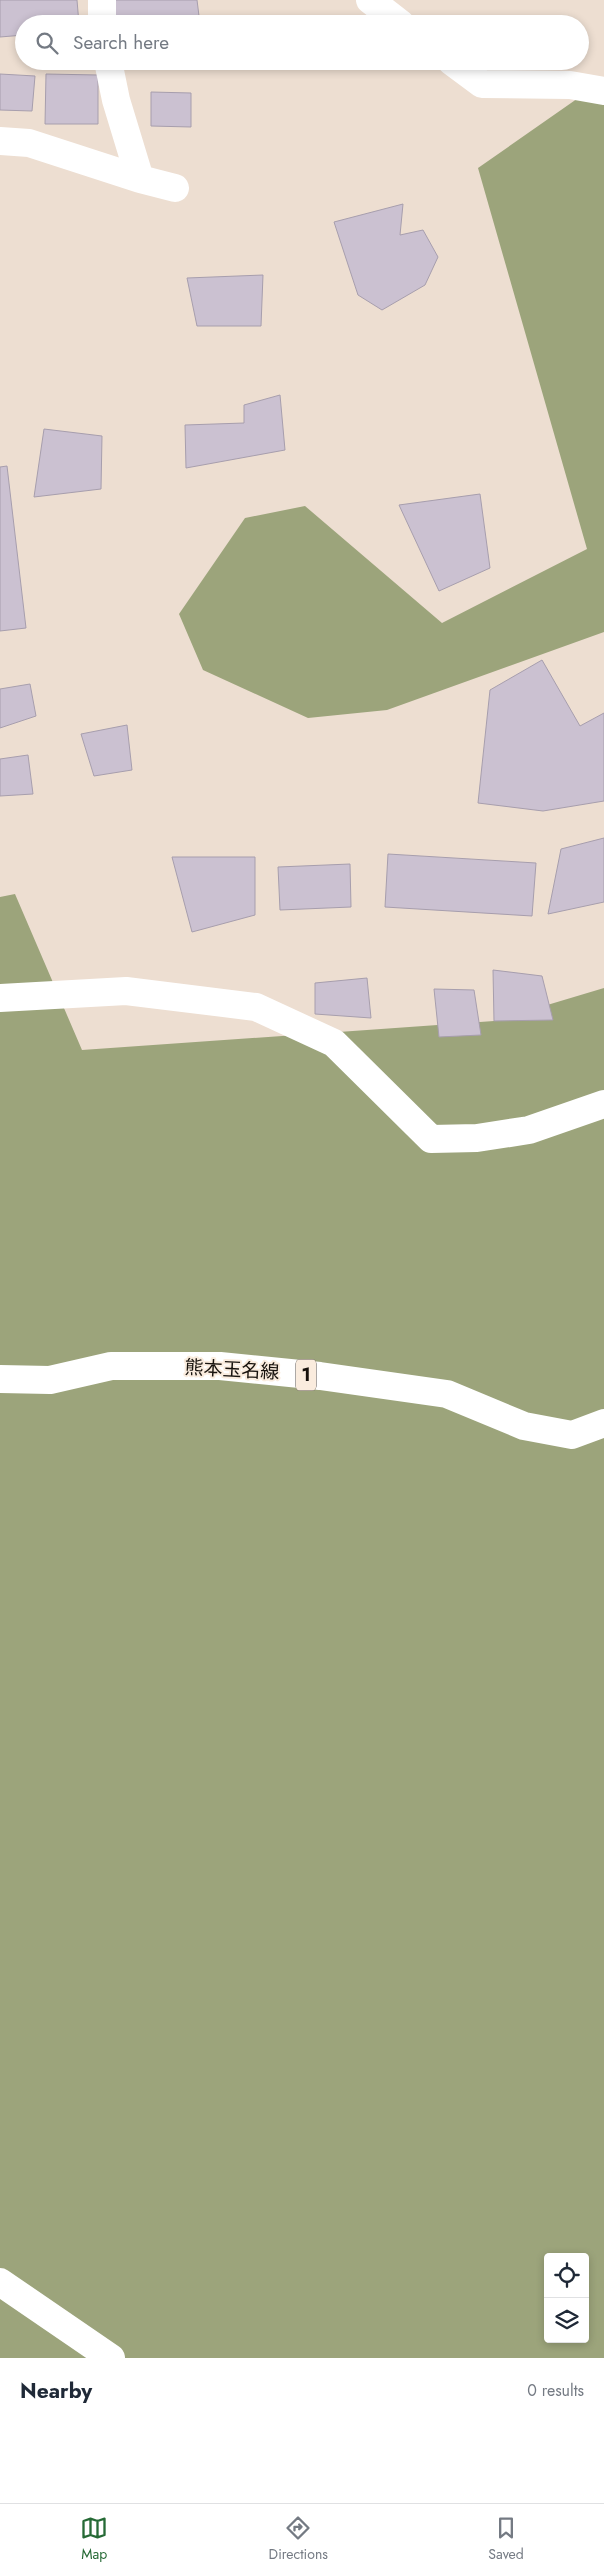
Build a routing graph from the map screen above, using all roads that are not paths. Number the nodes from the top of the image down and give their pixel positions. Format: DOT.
graph roads {
  1 [pos="102,0"];
  2 [pos="370,0"];
  3 [pos="102,15"];
  4 [pos="389,15"];
  5 [pos="110,70"];
  6 [pos="463,70"];
  7 [pos="604,91"];
  8 [pos="0,141"];
  9 [pos="140,179"];
  10 [pos="175,188"];
  11 [pos="0,998"];
  12 [pos="604,1104"];
  13 [pos="0,1379"];
  14 [pos="604,1423"];
  15 [pos="0,2282"];
  16 [pos="111,2358"];
  1 -- 3 [label="street"];
  2 -- 4 [label="street"];
  5 -- 9 [label="street"];
  6 -- 7 [label="street"];
  8 -- 9 [label="street"];
  9 -- 10 [label="street"];
  11 -- 12 [label="street"];
  13 -- 14 [label="street, 熊本玉名線 / 1"];
  15 -- 16 [label="street"];
}
